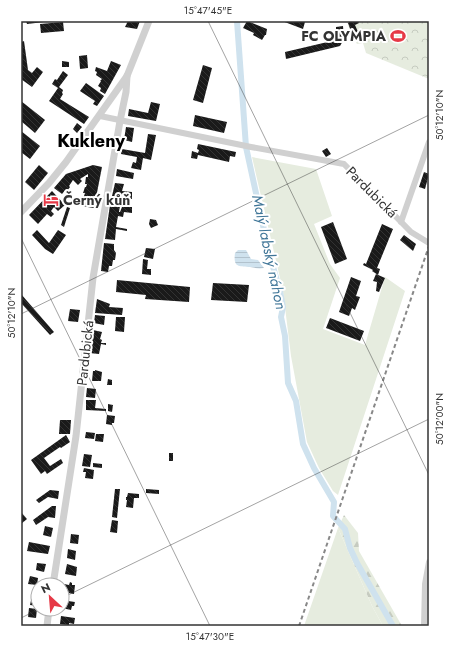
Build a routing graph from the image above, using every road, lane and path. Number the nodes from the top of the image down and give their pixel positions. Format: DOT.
graph roads {
  1 [pos="149,21"];
  2 [pos="127,76"];
  3 [pos="100,116"];
  4 [pos="120,121"];
  5 [pos="429,142"];
  6 [pos="21,212"];
  7 [pos="401,222"];
  8 [pos="429,243"];
  9 [pos="429,562"];
  10 [pos="54,577"];
  11 [pos="424,626"];
  1 -- 2 [label="street"];
  2 -- 3 [label="street"];
  2 -- 4 [label="street, Pardubická"];
  3 -- 4 [label="street, Pardubická"];
  3 -- 6 [label="street"];
  4 -- 7 [label="street, Pardubická"];
  4 -- 10 [label="street, Pardubická"];
  5 -- 7 [label="street"];
  7 -- 8 [label="street, Pardubická"];
  9 -- 11 [label="street"];
}
